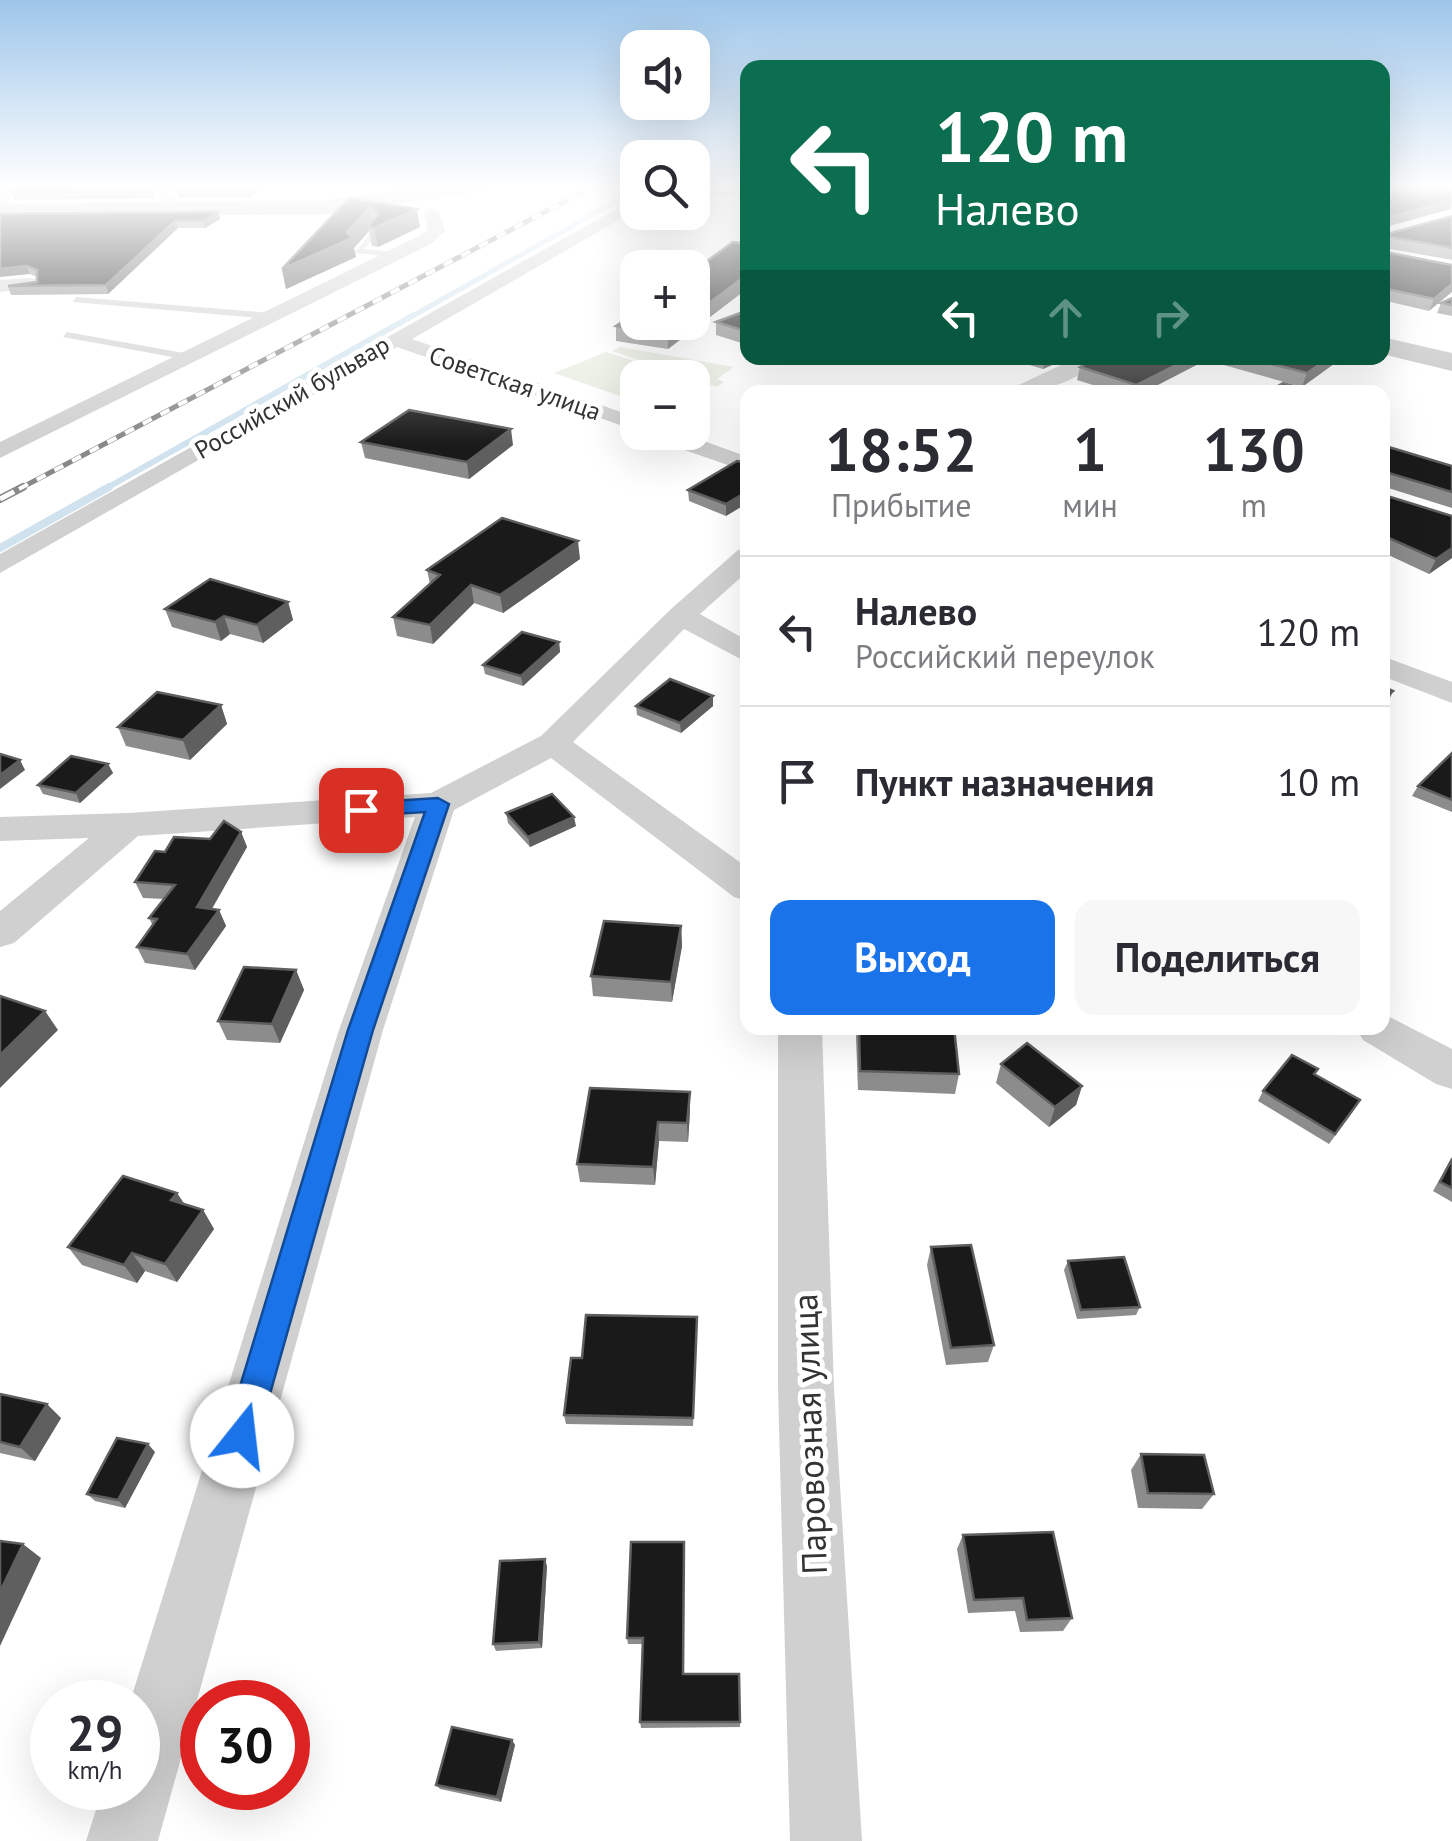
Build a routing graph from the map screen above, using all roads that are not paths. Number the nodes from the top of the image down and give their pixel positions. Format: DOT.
graph roads {
  1 [pos="361,272"];
  2 [pos="514,272"];
  3 [pos="30,284"];
  4 [pos="0,286"];
  5 [pos="76,300"];
  6 [pos="271,316"];
  7 [pos="67,335"];
  8 [pos="393,340"];
  9 [pos="1390,346"];
  10 [pos="190,357"];
  11 [pos="1452,362"];
  12 [pos="1077,365"];
  13 [pos="1046,382"];
  14 [pos="1037,385"];
  15 [pos="1055,385"];
  16 [pos="620,420"];
  17 [pos="706,450"];
  18 [pos="0,451"];
  19 [pos="740,462"];
  20 [pos="740,563"];
  21 [pos="0,566"];
  22 [pos="681,615"];
  23 [pos="740,649"];
  24 [pos="1390,668"];
  25 [pos="1452,693"];
  26 [pos="552,743"];
  27 [pos="438,804"];
  28 [pos="128,825"];
  29 [pos="0,828"];
  30 [pos="740,882"];
  31 [pos="0,933"];
  32 [pos="800,1035"];
  33 [pos="1390,1035"];
  34 [pos="1452,1071"];
  35 [pos="122,1841"];
  36 [pos="826,1841"];
  1 -- 6 [label="street"];
  2 -- 8 [label="street, Российский бульвар"];
  3 -- 4 [label="street"];
  5 -- 6 [label="lane"];
  6 -- 10 [label="street"];
  7 -- 10 [label="lane"];
  8 -- 16 [label="street, Советская улица"];
  8 -- 21 [label="street, Российский бульвар"];
  9 -- 11 [label="street"];
  10 -- 18 [label="street"];
  12 -- 13 [label="street"];
  13 -- 14 [label="street"];
  13 -- 15 [label="street"];
  17 -- 19 [label="street"];
  20 -- 22 [label="street"];
  22 -- 23 [label="street"];
  22 -- 26 [label="street"];
  24 -- 25 [label="street"];
  26 -- 27 [label="street"];
  26 -- 30 [label="street"];
  27 -- 28 [label="street"];
  27 -- 35 [label="street"];
  28 -- 29 [label="street"];
  28 -- 31 [label="street"];
  32 -- 36 [label="street, Паровозная улица"];
  33 -- 34 [label="street"];
}
